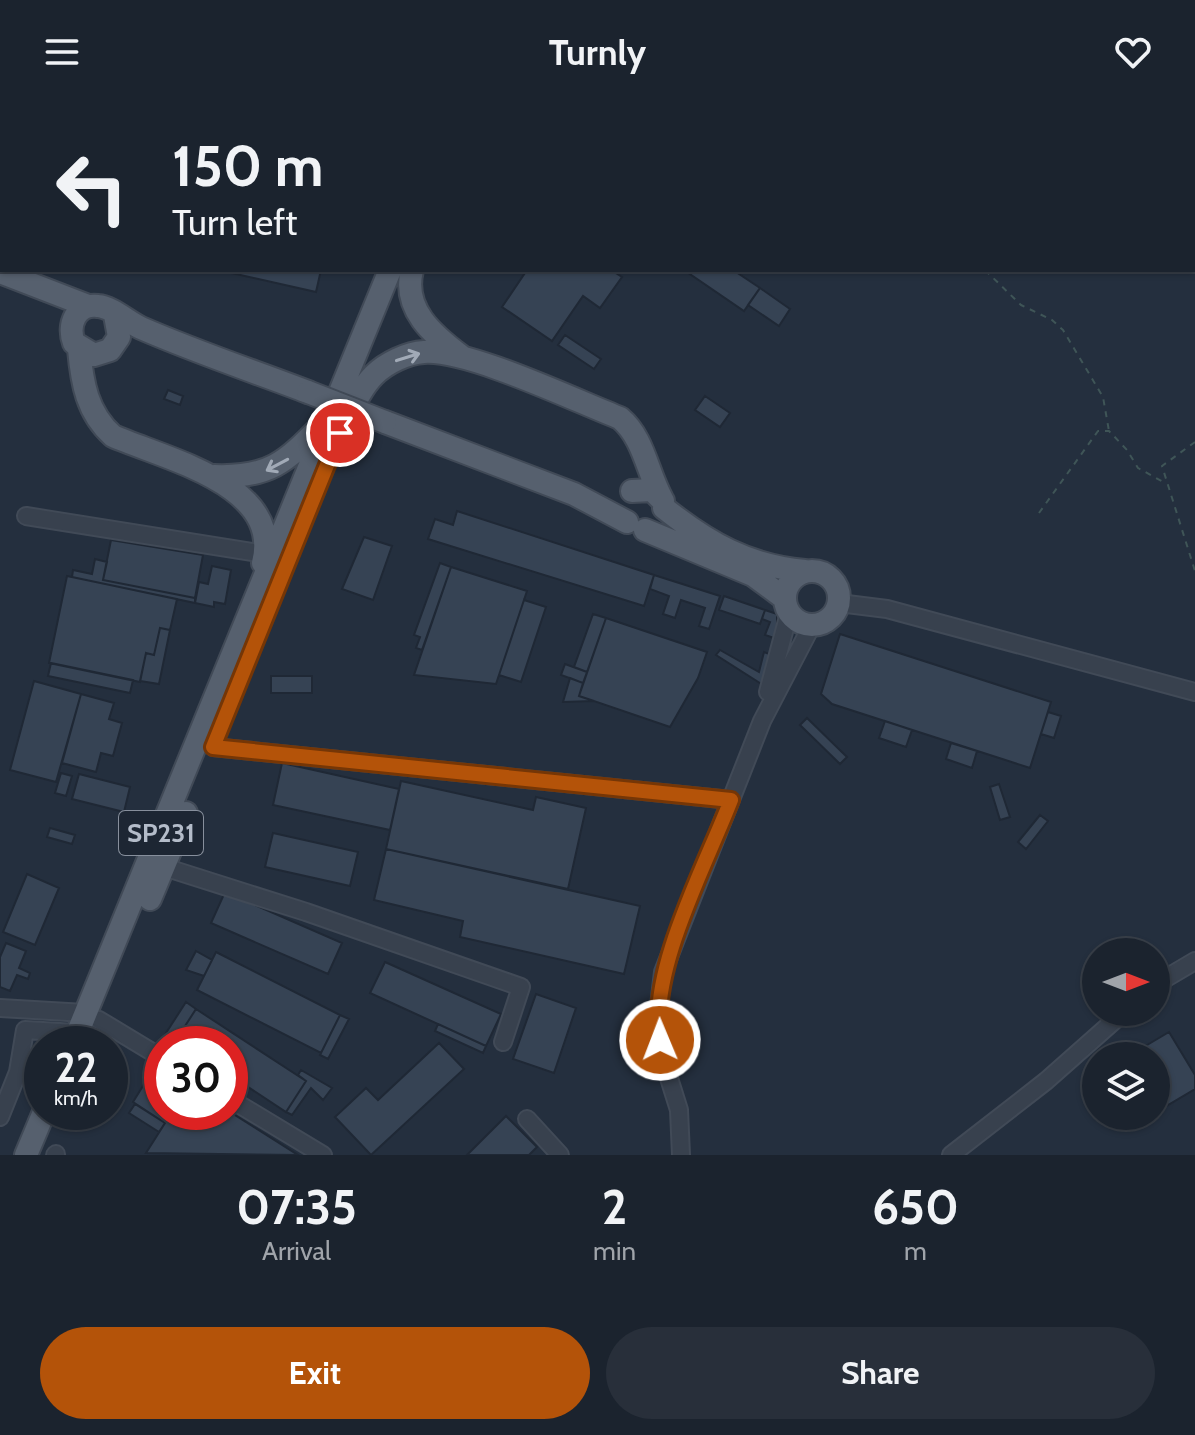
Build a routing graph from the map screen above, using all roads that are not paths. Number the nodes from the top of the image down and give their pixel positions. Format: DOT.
graph roads {
  1 [pos="0,272"];
  2 [pos="389,272"];
  3 [pos="404,272"];
  4 [pos="412,272"];
  5 [pos="25,282"];
  6 [pos="88,306"];
  7 [pos="115,315"];
  8 [pos="75,342"];
  9 [pos="179,343"];
  10 [pos="109,349"];
  11 [pos="462,357"];
  12 [pos="88,400"];
  13 [pos="335,424"];
  14 [pos="641,451"];
  15 [pos="206,475"];
  16 [pos="663,504"];
  17 [pos="632,512"];
  18 [pos="26,516"];
  19 [pos="265,554"];
  20 [pos="805,571"];
  21 [pos="839,603"];
  22 [pos="787,606"];
  23 [pos="248,620"];
  24 [pos="812,625"];
  25 [pos="1195,692"];
  26 [pos="762,721"];
  27 [pos="213,747"];
  28 [pos="731,800"];
  29 [pos="164,867"];
  30 [pos="1195,961"];
  31 [pos="1170,976"];
  32 [pos="0,1008"];
  33 [pos="67,1026"];
  34 [pos="87,1026"];
  35 [pos="87,1026"];
  36 [pos="1108,1026"];
  37 [pos="24,1036"];
  38 [pos="503,1042"];
  39 [pos="248,1110"];
  40 [pos="0,1117"];
  41 [pos="527,1119"];
  42 [pos="36,1130"];
  43 [pos="52,1130"];
  44 [pos="26,1155"];
  45 [pos="42,1155"];
  46 [pos="323,1155"];
  47 [pos="560,1155"];
  48 [pos="681,1155"];
  49 [pos="951,1155"];
  1 -- 5 [label="main road"];
  2 -- 13 [label="main road, SP231"];
  3 -- 13 [label="main road, SP231"];
  4 -- 11 [label="main road"];
  5 -- 6 [label="main road"];
  5 -- 8 [label="main road"];
  6 -- 7 [label="main road"];
  6 -- 8 [label="main road"];
  7 -- 9 [label="main road"];
  7 -- 10 [label="main road"];
  8 -- 10 [label="main road"];
  8 -- 12 [label="main road"];
  9 -- 10 [label="main road"];
  9 -- 17 [label="main road, bridge"];
  10 -- 12 [label="main road"];
  13 -- 11 [label="main road, one-way"];
  11 -- 14 [label="main road"];
  12 -- 15 [label="main road"];
  13 -- 15 [label="main road, one-way"];
  13 -- 23 [label="main road, SP231"];
  13 -- 27 [label="main road, SP231"];
  14 -- 16 [label="main road"];
  14 -- 17 [label="main road"];
  15 -- 19 [label="main road"];
  16 -- 17 [label="main road"];
  16 -- 17 [label="main road"];
  16 -- 20 [label="main road"];
  17 -- 22 [label="main road"];
  18 -- 19 [label="street"];
  19 -- 23 [label="main road"];
  20 -- 21 [label="main road"];
  20 -- 22 [label="main road"];
  21 -- 24 [label="main road"];
  21 -- 25 [label="street"];
  22 -- 24 [label="main road"];
  22 -- 26 [label="street"];
  23 -- 34 [label="main road, SP231"];
  24 -- 26 [label="street"];
  26 -- 28 [label="street"];
  27 -- 28 [label="street"];
  27 -- 29 [label="main road, SP231"];
  28 -- 48 [label="street"];
  29 -- 35 [label="main road, SP231"];
  29 -- 38 [label="street"];
  30 -- 31 [label="street"];
  32 -- 33 [label="street"];
  36 -- 49 [label="street"];
  37 -- 40 [label="street"];
  39 -- 46 [label="street"];
  41 -- 47 [label="street"];
  42 -- 44 [label="main road"];
  43 -- 45 [label="main road"];
}
